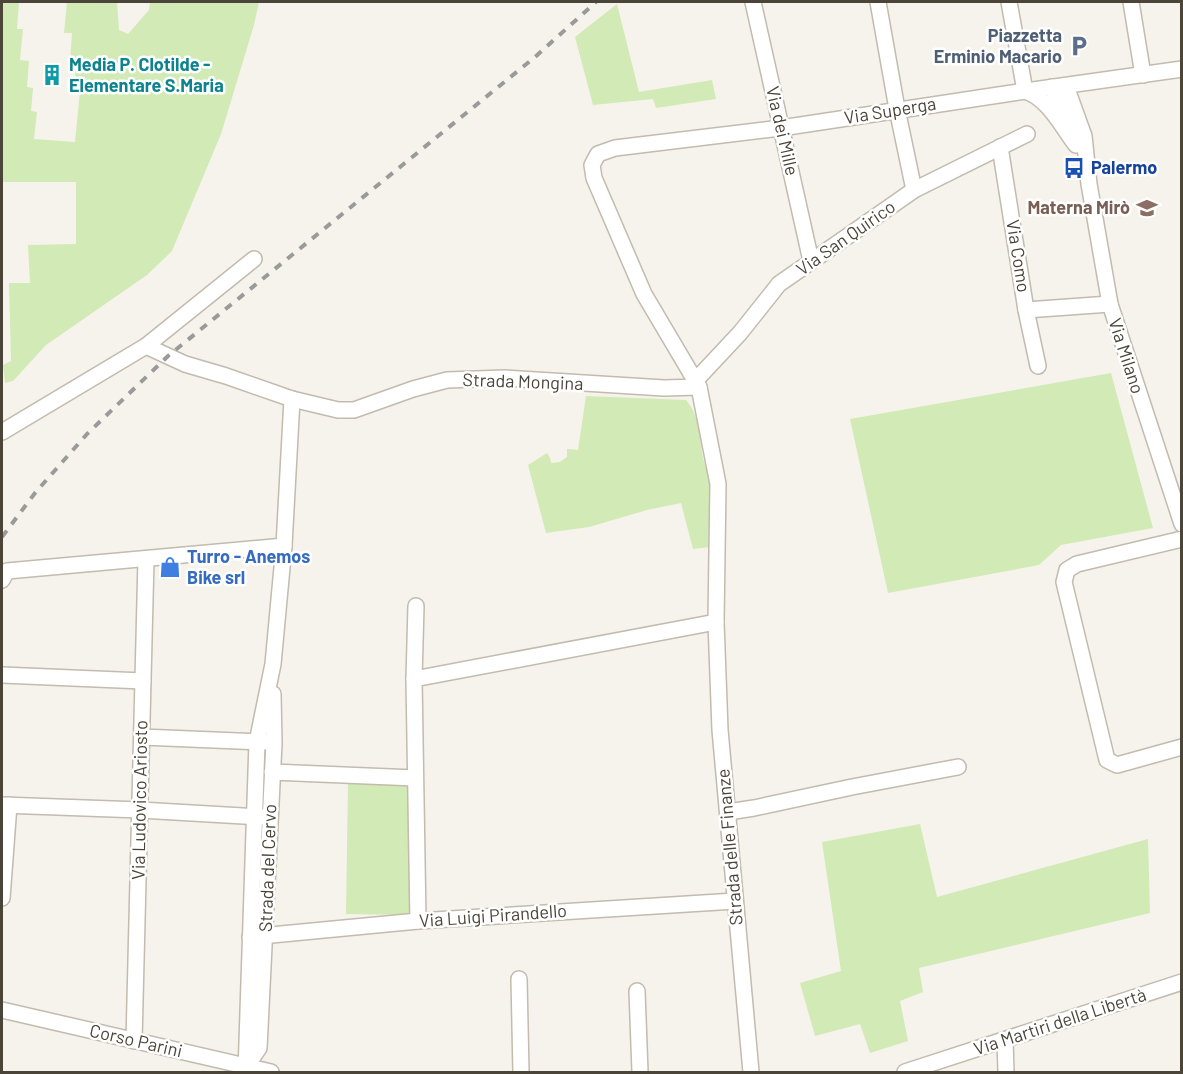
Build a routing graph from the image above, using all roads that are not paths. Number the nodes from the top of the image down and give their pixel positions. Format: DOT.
graph roads {
  1 [pos="753,2"];
  2 [pos="878,2"];
  3 [pos="1009,2"];
  4 [pos="1131,2"];
  5 [pos="1182,69"];
  6 [pos="1143,75"];
  7 [pos="1093,82"];
  8 [pos="1059,87"];
  9 [pos="1025,91"];
  10 [pos="897,110"];
  11 [pos="1078,118"];
  12 [pos="782,128"];
  13 [pos="1027,134"];
  14 [pos="1076,145"];
  15 [pos="1000,147"];
  16 [pos="598,154"];
  17 [pos="1089,184"];
  18 [pos="914,190"];
  19 [pos="254,259"];
  20 [pos="811,261"];
  21 [pos="1110,304"];
  22 [pos="1026,310"];
  23 [pos="146,346"];
  24 [pos="1038,366"];
  25 [pos="697,384"];
  26 [pos="292,399"];
  27 [pos="2,432"];
  28 [pos="1182,524"];
  29 [pos="1182,540"];
  30 [pos="285,546"];
  31 [pos="146,559"];
  32 [pos="4,576"];
  33 [pos="416,606"];
  34 [pos="716,622"];
  35 [pos="273,664"];
  36 [pos="2,675"];
  37 [pos="414,679"];
  38 [pos="143,681"];
  39 [pos="142,737"];
  40 [pos="257,742"];
  41 [pos="274,742"];
  42 [pos="1182,747"];
  43 [pos="957,767"];
  44 [pos="272,772"];
  45 [pos="415,778"];
  46 [pos="5,805"];
  47 [pos="140,810"];
  48 [pos="728,812"];
  49 [pos="262,817"];
  50 [pos="2,898"];
  51 [pos="735,901"];
  52 [pos="418,921"];
  53 [pos="258,936"];
  54 [pos="519,979"];
  55 [pos="1182,982"];
  56 [pos="637,991"];
  57 [pos="2,1010"];
  58 [pos="1005,1040"];
  59 [pos="134,1041"];
  60 [pos="952,1065"];
  61 [pos="246,1070"];
  62 [pos="271,1072"];
  63 [pos="520,1072"];
  64 [pos="640,1072"];
  65 [pos="751,1072"];
  66 [pos="905,1072"];
  67 [pos="1006,1072"];
  1 -- 12 [label="street, Via dei Mille"];
  2 -- 10 [label="street"];
  3 -- 9 [label="street"];
  4 -- 6 [label="street"];
  5 -- 6 [label="street, Via Superga"];
  6 -- 7 [label="street, Via Superga"];
  7 -- 8 [label="street, Via Superga"];
  7 -- 11 [label="street"];
  8 -- 9 [label="street, Via Superga"];
  8 -- 11 [label="street, Via Milano"];
  8 -- 14 [label="street, Via Milano"];
  9 -- 10 [label="street, Via Superga"];
  9 -- 14 [label="street"];
  10 -- 12 [label="street, Via Superga"];
  10 -- 18 [label="street"];
  11 -- 17 [label="street, Via Milano"];
  12 -- 16 [label="street, Via Superga"];
  12 -- 20 [label="street, Via dei Mille"];
  13 -- 15 [label="street, Via San Quirico"];
  14 -- 17 [label="street, Via Milano"];
  15 -- 18 [label="street, Via San Quirico"];
  15 -- 22 [label="street, Via Como"];
  16 -- 25 [label="street, Strada delle Finanze"];
  17 -- 21 [label="street, Via Milano"];
  18 -- 20 [label="street, Via San Quirico"];
  19 -- 23 [label="street"];
  20 -- 25 [label="street, Via San Quirico"];
  21 -- 22 [label="street"];
  21 -- 28 [label="street, Via Milano"];
  22 -- 24 [label="street, Via Como"];
  23 -- 26 [label="street, Strada Mongina"];
  23 -- 27 [label="street"];
  25 -- 26 [label="street, Strada Mongina"];
  25 -- 34 [label="street, Strada delle Finanze"];
  26 -- 30 [label="street, Strada del Cervo"];
  29 -- 42 [label="street"];
  30 -- 31 [label="street"];
  30 -- 35 [label="street, Strada del Cervo"];
  31 -- 32 [label="street"];
  31 -- 38 [label="street, Via Ludovico Ariosto"];
  33 -- 37 [label="street"];
  34 -- 37 [label="street"];
  34 -- 48 [label="street, Strada delle Finanze"];
  35 -- 40 [label="street, Strada del Cervo"];
  35 -- 41 [label="street, Strada del Cervo"];
  36 -- 38 [label="street"];
  37 -- 45 [label="street"];
  38 -- 39 [label="street, Via Ludovico Ariosto"];
  39 -- 40 [label="street"];
  39 -- 47 [label="street, Via Ludovico Ariosto"];
  40 -- 41 [label="street"];
  40 -- 49 [label="street, Strada del Cervo"];
  41 -- 44 [label="street, Strada del Cervo"];
  43 -- 48 [label="street"];
  44 -- 45 [label="street"];
  44 -- 49 [label="street, Strada del Cervo"];
  45 -- 52 [label="street"];
  46 -- 47 [label="street"];
  46 -- 50 [label="street"];
  47 -- 49 [label="street"];
  47 -- 59 [label="street, Via Ludovico Ariosto"];
  48 -- 51 [label="street, Strada delle Finanze"];
  49 -- 53 [label="street, Strada del Cervo"];
  51 -- 52 [label="street, Via Luigi Pirandello"];
  51 -- 65 [label="street, Strada delle Finanze"];
  52 -- 53 [label="street, Via Luigi Pirandello"];
  53 -- 61 [label="street, Strada del Cervo"];
  54 -- 63 [label="street"];
  55 -- 58 [label="street, Via Martiri della Libertà"];
  56 -- 64 [label="street"];
  57 -- 59 [label="street, Corso Parini"];
  58 -- 60 [label="street, Via Martiri della Libertà"];
  58 -- 67 [label="street"];
  59 -- 61 [label="street, Corso Parini"];
  60 -- 66 [label="street, Via Martiri della Libertà"];
  61 -- 62 [label="street, Corso Parini"];
}
